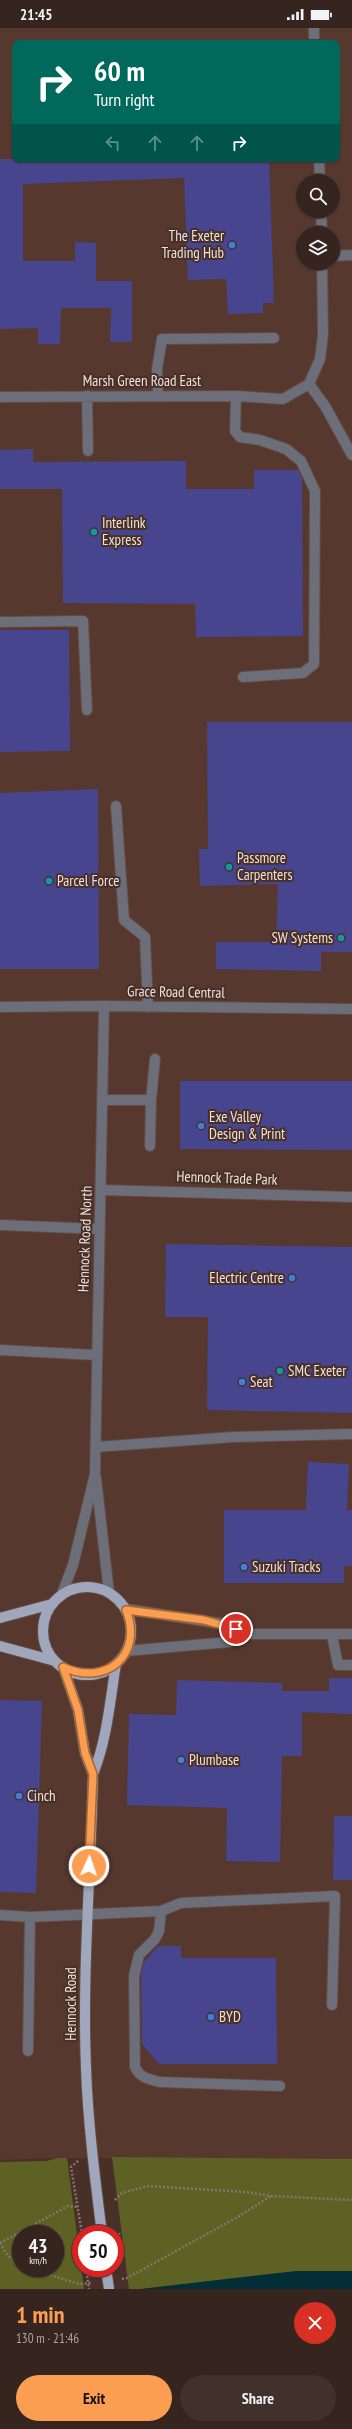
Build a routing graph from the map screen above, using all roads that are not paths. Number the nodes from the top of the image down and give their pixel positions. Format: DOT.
graph roads {
  1 [pos="314,28"];
  2 [pos="314,40"];
  3 [pos="319,162"];
  4 [pos="320,174"];
  5 [pos="352,255"];
  6 [pos="340,256"];
  7 [pos="322,270"];
  8 [pos="274,338"];
  9 [pos="309,384"];
  10 [pos="87,396"];
  11 [pos="158,396"];
  12 [pos="236,396"];
  13 [pos="0,397"];
  14 [pos="88,451"];
  15 [pos="352,455"];
  16 [pos="0,622"];
  17 [pos="243,678"];
  18 [pos="87,710"];
  19 [pos="116,806"];
  20 [pos="104,1006"];
  21 [pos="0,1007"];
  22 [pos="148,1007"];
  23 [pos="352,1009"];
  24 [pos="155,1059"];
  25 [pos="104,1100"];
  26 [pos="151,1100"];
  27 [pos="150,1146"];
  28 [pos="101,1190"];
  29 [pos="352,1197"];
  30 [pos="0,1225"];
  31 [pos="100,1230"];
  32 [pos="0,1350"];
  33 [pos="96,1355"];
  34 [pos="352,1434"];
  35 [pos="96,1446"];
  36 [pos="95,1474"];
  37 [pos="109,1592"];
  38 [pos="61,1596"];
  39 [pos="52,1604"];
  40 [pos="126,1610"];
  41 [pos="0,1618"];
  42 [pos="248,1634"];
  43 [pos="352,1634"];
  44 [pos="332,1635"];
  45 [pos="0,1646"];
  46 [pos="126,1651"];
  47 [pos="59,1664"];
  48 [pos="116,1664"];
  49 [pos="352,1665"];
  50 [pos="93,1774"];
  51 [pos="161,1911"];
  52 [pos="87,1913"];
  53 [pos="0,1915"];
  54 [pos="30,1917"];
  55 [pos="332,2005"];
  56 [pos="28,2051"];
  57 [pos="280,2086"];
  58 [pos="101,2225"];
  59 [pos="107,2277"];
  60 [pos="109,2289"];
  1 -- 2 [label="street"];
  3 -- 4 [label="street"];
  5 -- 6 [label="street"];
  7 -- 9 [label="street"];
  8 -- 11 [label="street"];
  9 -- 12 [label="street, Marsh Green Road East"];
  9 -- 15 [label="street"];
  10 -- 11 [label="street, Marsh Green Road East"];
  10 -- 13 [label="street, Marsh Green Road East"];
  10 -- 14 [label="street"];
  11 -- 12 [label="street, Marsh Green Road East"];
  12 -- 17 [label="street"];
  16 -- 18 [label="street"];
  19 -- 22 [label="street"];
  20 -- 21 [label="street, Grace Road Central"];
  20 -- 22 [label="street, Grace Road Central"];
  20 -- 25 [label="street, Hennock Road North"];
  22 -- 23 [label="street, Grace Road Central"];
  24 -- 26 [label="street"];
  25 -- 26 [label="street"];
  25 -- 28 [label="street, Hennock Road North"];
  26 -- 27 [label="street"];
  28 -- 29 [label="street, Hennock Trade Park"];
  28 -- 31 [label="street, Hennock Road North"];
  30 -- 31 [label="street"];
  31 -- 33 [label="street, Hennock Road North"];
  32 -- 33 [label="street"];
  33 -- 35 [label="street, Hennock Road North"];
  34 -- 35 [label="street"];
  35 -- 36 [label="street, Hennock Road North"];
  36 -- 37 [label="street, Hennock Road North"];
  36 -- 38 [label="street, Hennock Road North"];
  37 -- 38 [label="main road"];
  37 -- 40 [label="main road"];
  38 -- 39 [label="main road"];
  39 -- 41 [label="main road"];
  39 -- 47 [label="main road"];
  40 -- 42 [label="street"];
  40 -- 46 [label="main road"];
  42 -- 44 [label="street"];
  42 -- 46 [label="street"];
  43 -- 44 [label="street"];
  44 -- 49 [label="street"];
  45 -- 47 [label="main road"];
  46 -- 48 [label="main road"];
  47 -- 48 [label="main road"];
  47 -- 50 [label="main road, Hennock Road"];
  48 -- 50 [label="main road, Hennock Road"];
  50 -- 52 [label="main road, Hennock Road"];
  51 -- 52 [label="street"];
  51 -- 55 [label="street"];
  51 -- 57 [label="street"];
  52 -- 54 [label="street"];
  52 -- 58 [label="main road, Hennock Road"];
  53 -- 54 [label="street"];
  54 -- 56 [label="street"];
  59 -- 60 [label="main road, bridge"];
}
